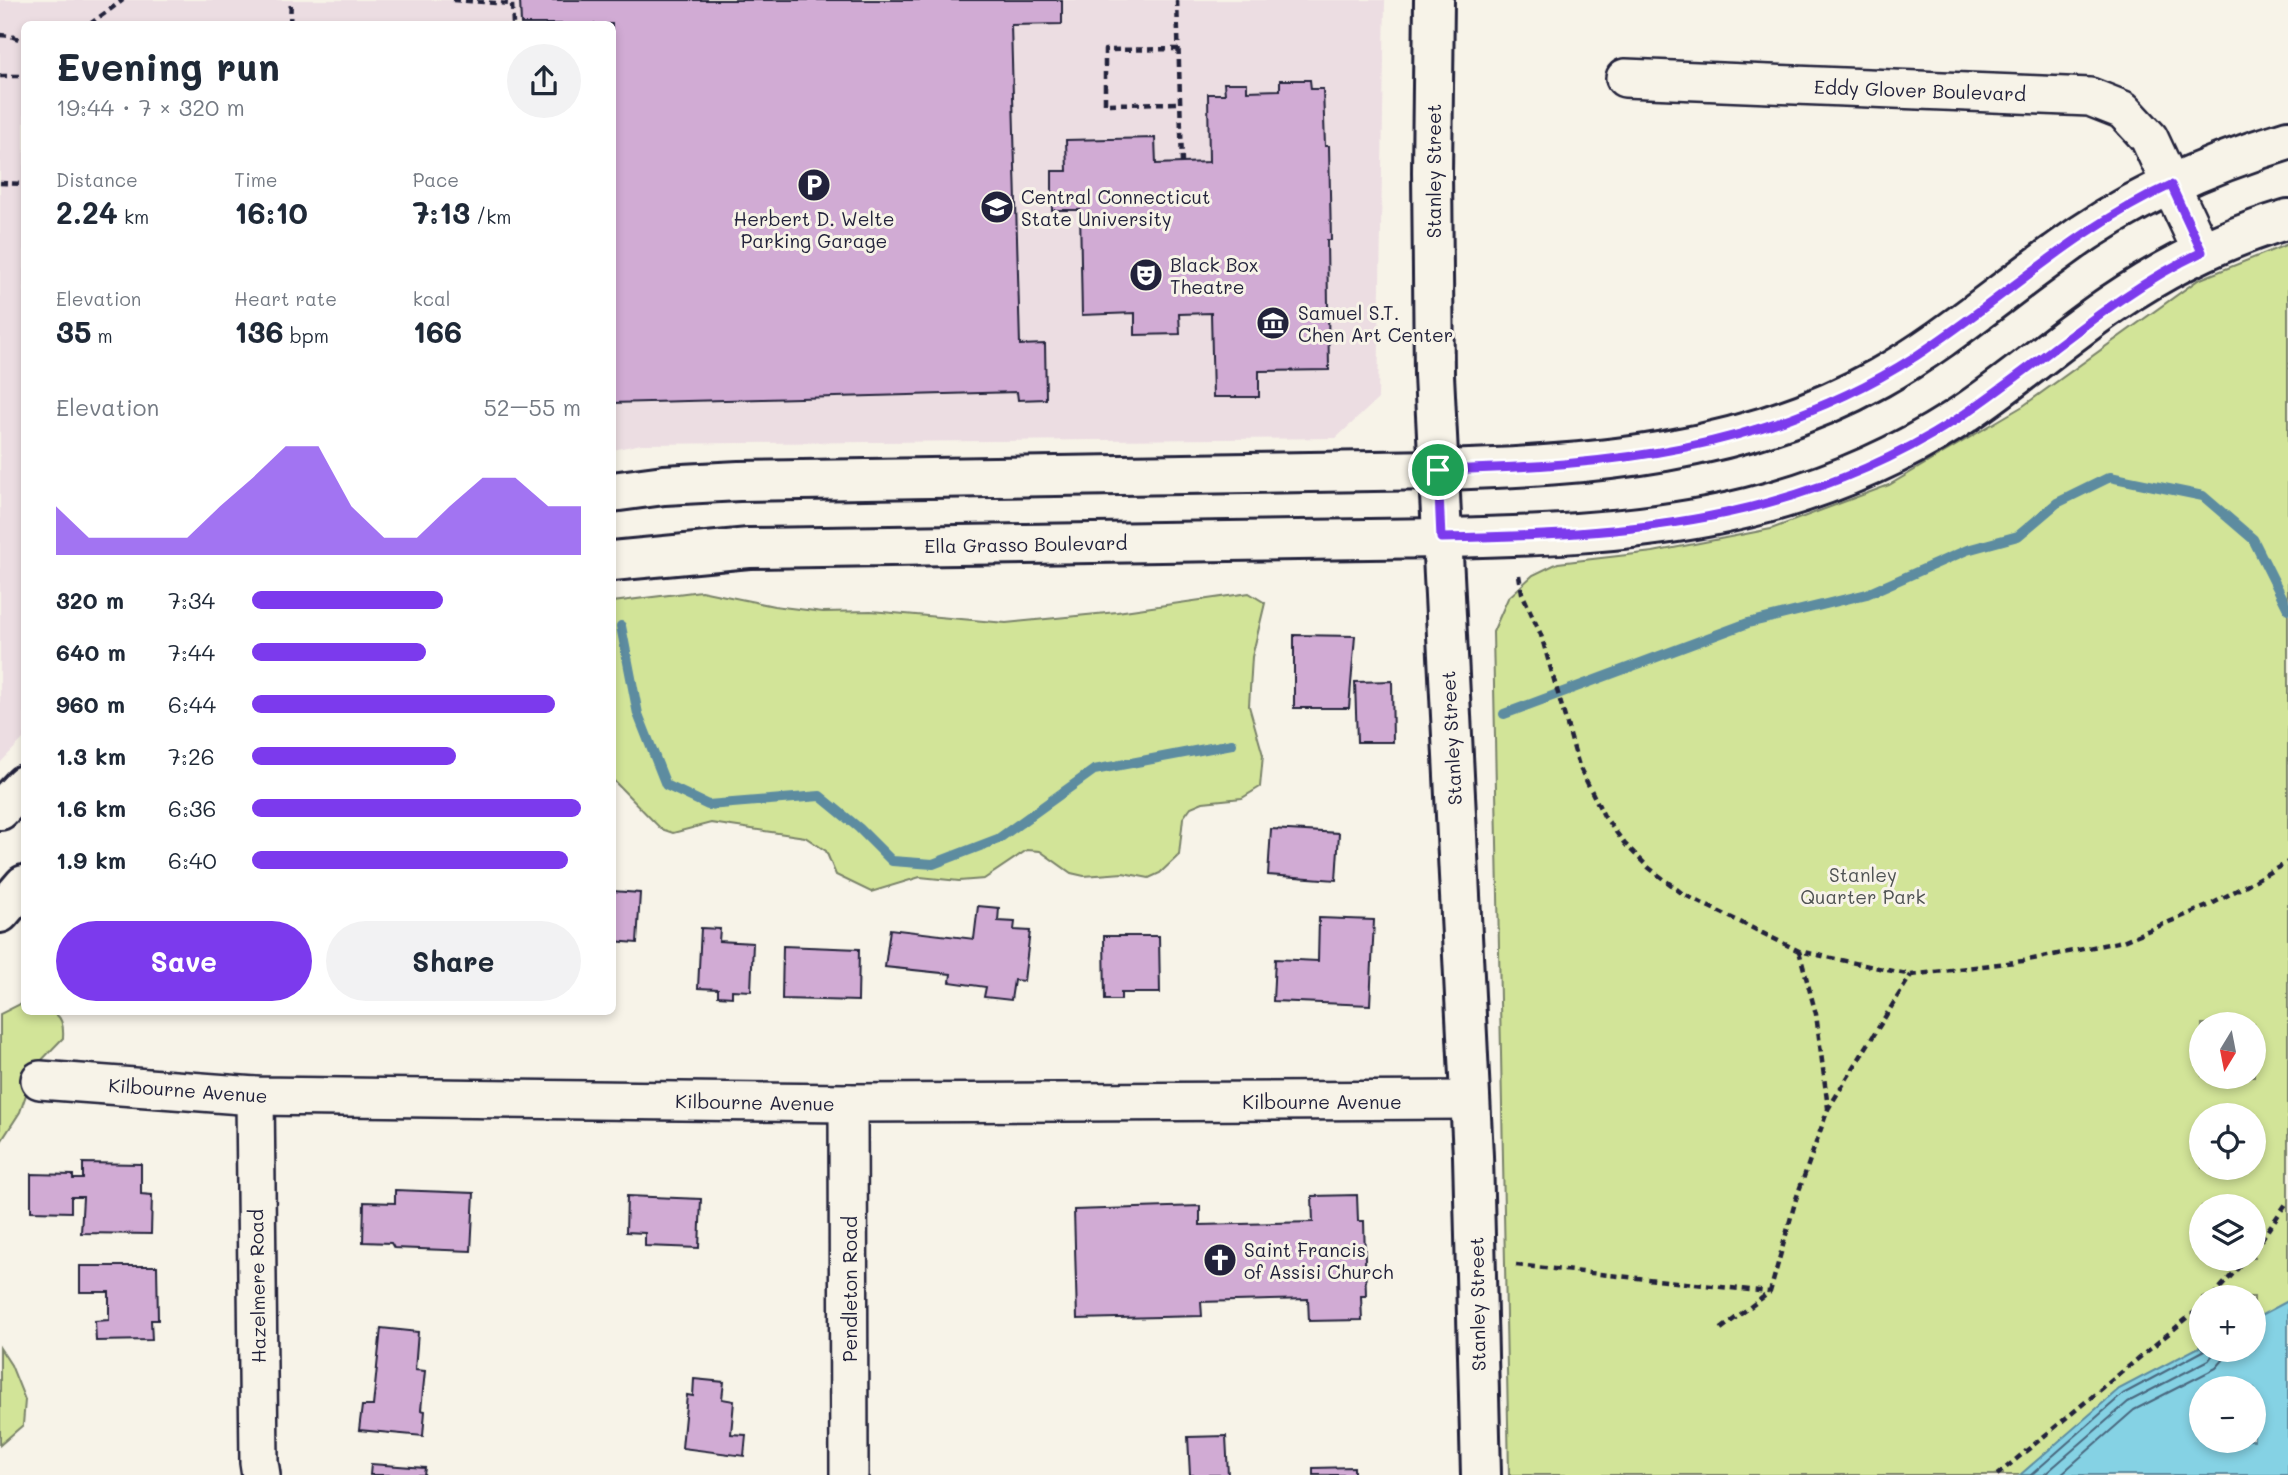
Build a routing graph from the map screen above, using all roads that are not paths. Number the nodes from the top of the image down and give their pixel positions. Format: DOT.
graph roads {
  1 [pos="1434,0"];
  2 [pos="1625,78"];
  3 [pos="2288,140"];
  4 [pos="2171,185"];
  5 [pos="2288,219"];
  6 [pos="2202,252"];
  7 [pos="1438,470"];
  8 [pos="616,491"];
  9 [pos="1441,538"];
  10 [pos="616,561"];
  11 [pos="21,788"];
  12 [pos="0,810"];
  13 [pos="21,888"];
  14 [pos="0,913"];
  15 [pos="40,1080"];
  16 [pos="255,1096"];
  17 [pos="1471,1100"];
  18 [pos="848,1103"];
  19 [pos="261,1475"];
  20 [pos="849,1475"];
  21 [pos="1481,1475"];
  1 -- 7 [label="main road, Stanley Street"];
  2 -- 4 [label="street, Eddy Glover Boulevard"];
  3 -- 4 [label="main road"];
  4 -- 6 [label="street, Eddy Glover Boulevard"];
  4 -- 7 [label="main road"];
  5 -- 6 [label="main road"];
  6 -- 9 [label="main road"];
  7 -- 8 [label="main road"];
  7 -- 9 [label="main road, Stanley Street"];
  9 -- 10 [label="main road, Ella Grasso Boulevard"];
  9 -- 17 [label="main road, Stanley Street"];
  11 -- 12 [label="main road"];
  13 -- 14 [label="main road"];
  15 -- 16 [label="street, Kilbourne Avenue"];
  16 -- 18 [label="street, Kilbourne Avenue"];
  16 -- 19 [label="street, Hazelmere Road"];
  17 -- 18 [label="street, Kilbourne Avenue"];
  17 -- 21 [label="main road, Stanley Street"];
  18 -- 20 [label="street, Pendleton Road"];
}
